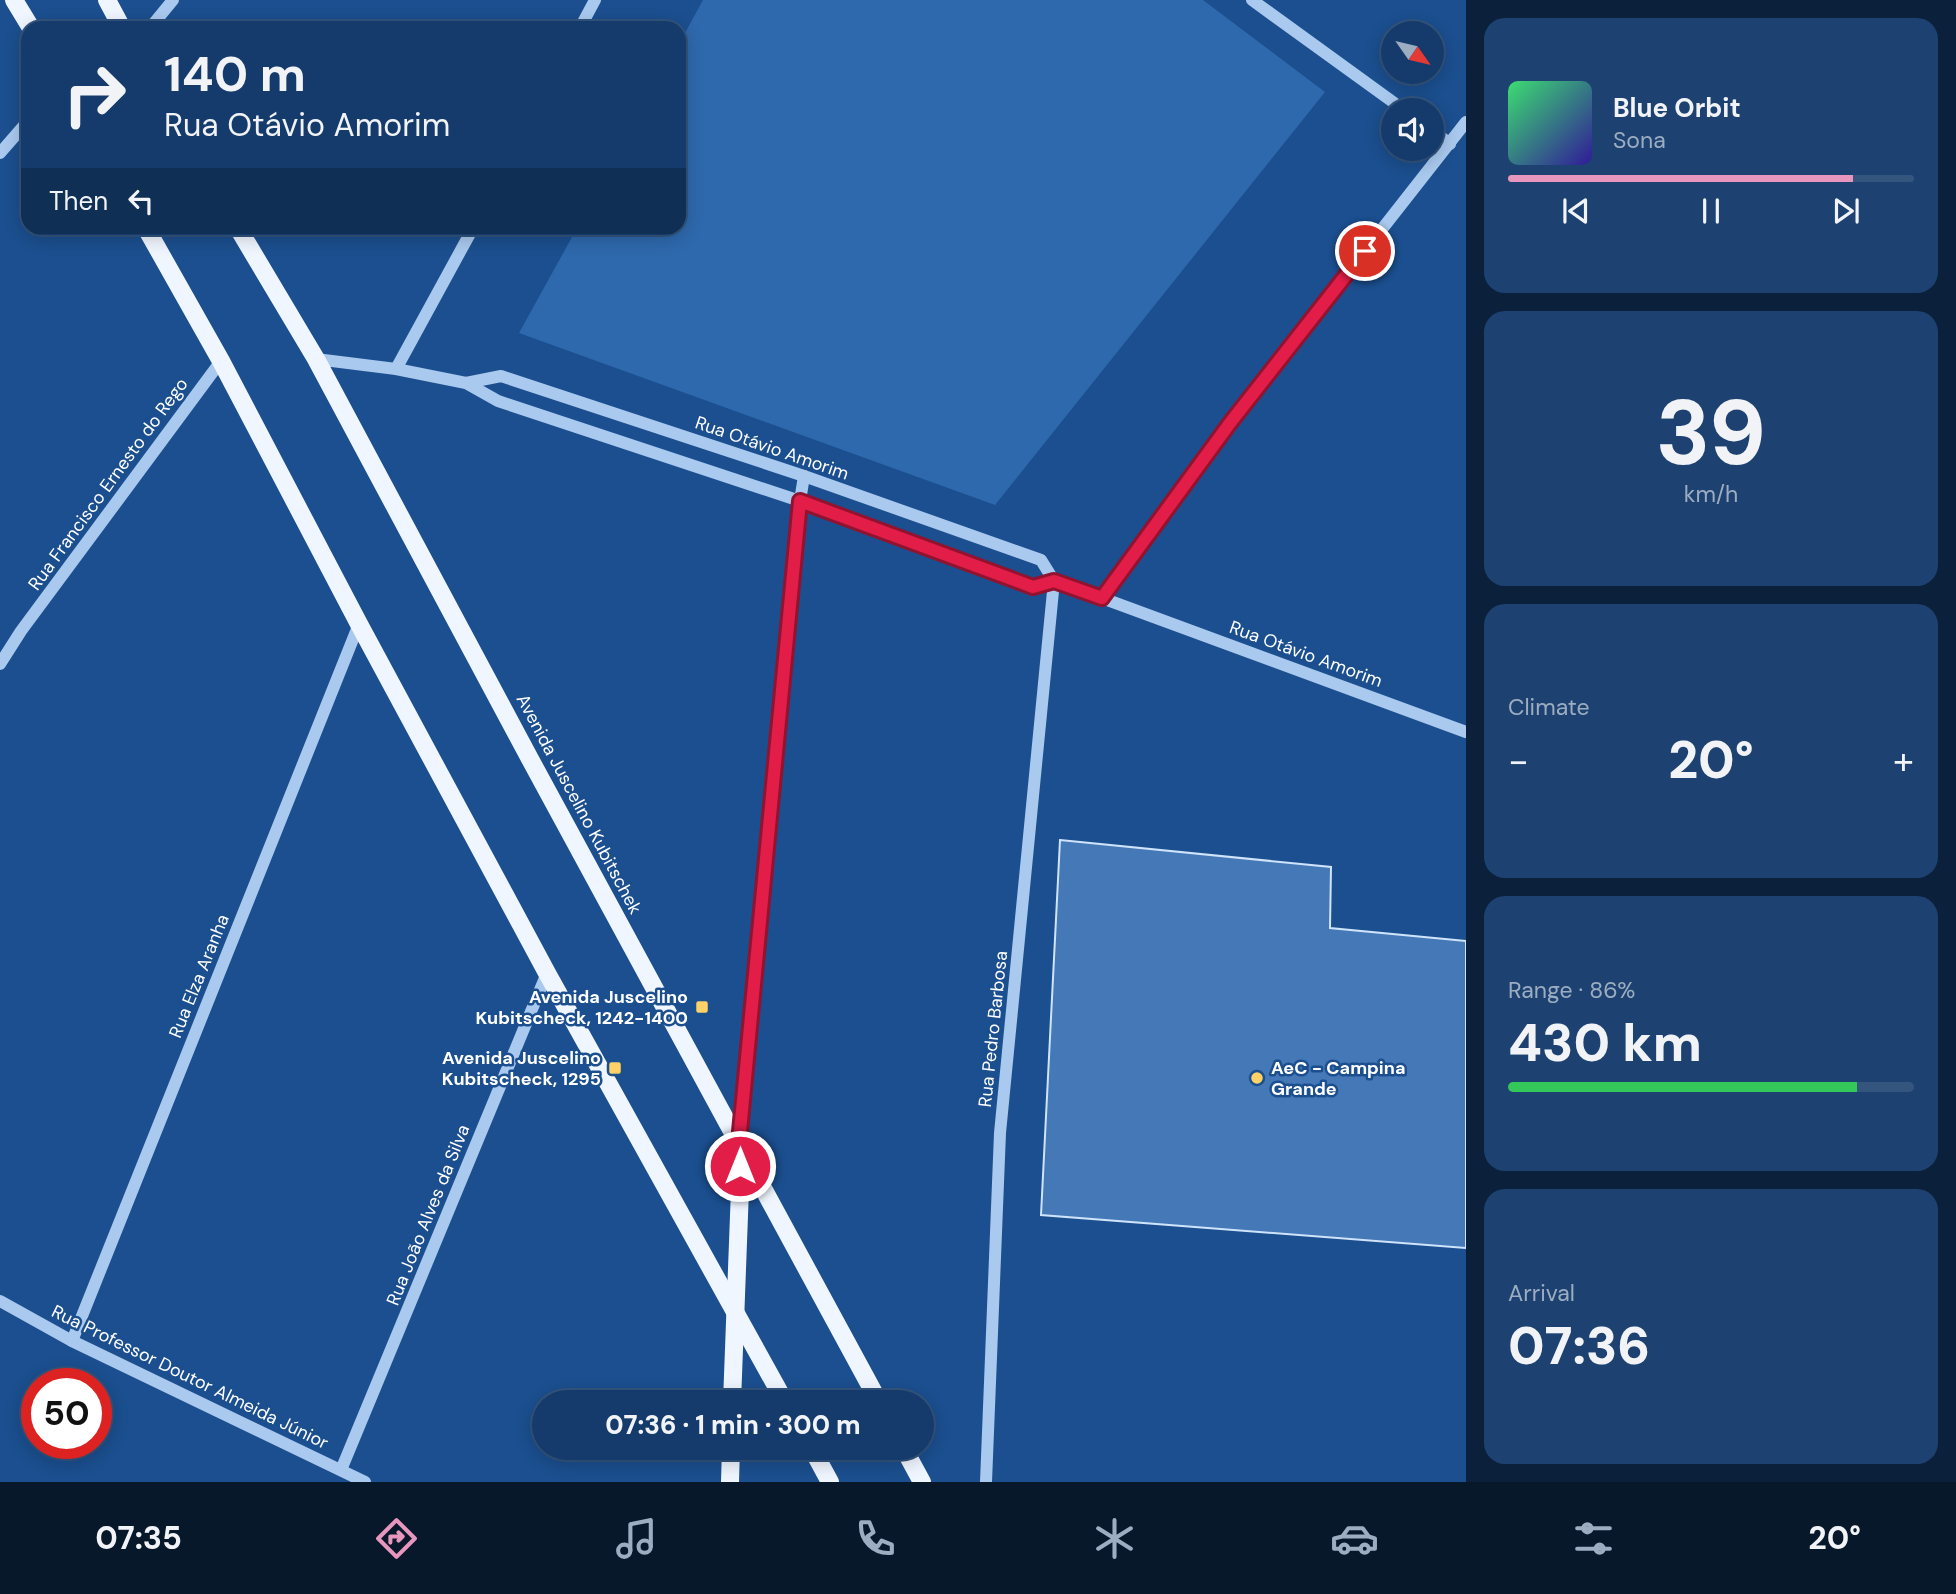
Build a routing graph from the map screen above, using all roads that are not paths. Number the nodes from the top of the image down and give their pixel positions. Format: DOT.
graph roads {
  1 [pos="14,0"];
  2 [pos="107,0"];
  3 [pos="173,0"];
  4 [pos="595,0"];
  5 [pos="1252,0"];
  6 [pos="27,21"];
  7 [pos="118,21"];
  8 [pos="156,21"];
  9 [pos="584,21"];
  10 [pos="1387,98"];
  11 [pos="1466,122"];
  12 [pos="21,129"];
  13 [pos="1444,139"];
  14 [pos="1450,144"];
  15 [pos="0,153"];
  16 [pos="150,235"];
  17 [pos="242,235"];
  18 [pos="469,235"];
  19 [pos="316,359"];
  20 [pos="221,360"];
  21 [pos="396,369"];
  22 [pos="466,383"];
  23 [pos="643,423"];
  24 [pos="638,447"];
  25 [pos="804,476"];
  26 [pos="800,501"];
  27 [pos="1054,581"];
  28 [pos="1102,598"];
  29 [pos="359,624"];
  30 [pos="0,664"];
  31 [pos="1466,732"];
  32 [pos="547,973"];
  33 [pos="739,1142"];
  34 [pos="0,1301"];
  35 [pos="735,1311"];
  36 [pos="72,1341"];
  37 [pos="732,1390"];
  38 [pos="778,1390"];
  39 [pos="873,1390"];
  40 [pos="731,1460"];
  41 [pos="818,1460"];
  42 [pos="911,1460"];
  43 [pos="341,1470"];
  44 [pos="365,1482"];
  45 [pos="730,1482"];
  46 [pos="830,1482"];
  47 [pos="922,1482"];
  48 [pos="986,1482"];
  1 -- 6 [label="main road"];
  2 -- 7 [label="main road"];
  3 -- 8 [label="street"];
  4 -- 9 [label="street"];
  5 -- 10 [label="street"];
  11 -- 14 [label="street"];
  12 -- 15 [label="street"];
  13 -- 14 [label="street"];
  14 -- 28 [label="street"];
  16 -- 20 [label="main road"];
  17 -- 19 [label="main road, Avenida Juscelino Kubitschek"];
  18 -- 21 [label="street"];
  19 -- 21 [label="street, Rua Otávio Amorim"];
  19 -- 33 [label="main road, Avenida Juscelino Kubitschek"];
  20 -- 29 [label="main road"];
  20 -- 30 [label="street, Rua Francisco Ernesto do Rego"];
  21 -- 22 [label="street, Rua Otávio Amorim"];
  22 -- 23 [label="street, Rua Otávio Amorim"];
  22 -- 24 [label="street, Rua Otávio Amorim"];
  23 -- 24 [label="street"];
  23 -- 25 [label="street, Rua Otávio Amorim"];
  24 -- 26 [label="street, Rua Otávio Amorim"];
  25 -- 26 [label="street"];
  25 -- 27 [label="street, Rua Otávio Amorim"];
  26 -- 27 [label="street, Rua Otávio Amorim"];
  26 -- 33 [label="street"];
  27 -- 28 [label="street, Rua Otávio Amorim"];
  27 -- 48 [label="street, Rua Pedro Barbosa"];
  28 -- 31 [label="street, Rua Otávio Amorim"];
  29 -- 32 [label="main road"];
  29 -- 36 [label="street, Rua Elza Aranha"];
  32 -- 35 [label="main road"];
  32 -- 43 [label="street, Rua João Alves da Silva"];
  33 -- 35 [label="main road"];
  33 -- 39 [label="main road, Avenida Juscelino Kubitschek"];
  34 -- 36 [label="street, Rua Professor Doutor Almeida Júnior"];
  35 -- 37 [label="main road"];
  35 -- 38 [label="main road"];
  36 -- 43 [label="street, Rua Professor Doutor Almeida Júnior"];
  40 -- 45 [label="main road"];
  41 -- 46 [label="main road"];
  42 -- 47 [label="main road"];
  43 -- 44 [label="street, Rua Professor Doutor Almeida Júnior"];
}
